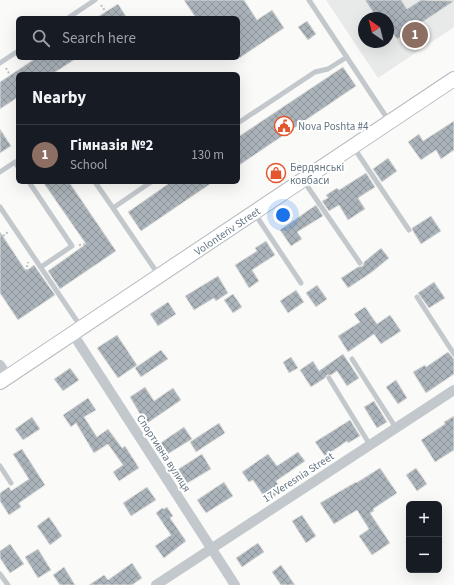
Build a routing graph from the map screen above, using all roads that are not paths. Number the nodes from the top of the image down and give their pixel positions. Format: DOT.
graph roads {
  1 [pos="95,0"];
  2 [pos="309,0"];
  3 [pos="71,16"];
  4 [pos="16,52"];
  5 [pos="347,57"];
  6 [pos="0,62"];
  7 [pos="454,79"];
  8 [pos="240,122"];
  9 [pos="390,122"];
  10 [pos="353,146"];
  11 [pos="16,164"];
  12 [pos="0,172"];
  13 [pos="303,180"];
  14 [pos="29,184"];
  15 [pos="96,184"];
  16 [pos="148,184"];
  17 [pos="0,206"];
  18 [pos="113,208"];
  19 [pos="254,213"];
  20 [pos="408,230"];
  21 [pos="360,263"];
  22 [pos="41,267"];
  23 [pos="159,276"];
  24 [pos="301,283"];
  25 [pos="417,297"];
  26 [pos="77,331"];
  27 [pos="454,354"];
  28 [pos="352,359"];
  29 [pos="0,364"];
  30 [pos="329,378"];
  31 [pos="4,380"];
  32 [pos="454,390"];
  33 [pos="396,428"];
  34 [pos="370,445"];
  35 [pos="0,466"];
  36 [pos="11,483"];
  37 [pos="211,549"];
  38 [pos="0,574"];
  39 [pos="8,585"];
  40 [pos="156,585"];
  41 [pos="235,585"];
  1 -- 3 [label="lane"];
  2 -- 5 [label="lane"];
  4 -- 6 [label="lane"];
  5 -- 8 [label="lane"];
  5 -- 9 [label="lane"];
  7 -- 9 [label="street, Volonteriv Street"];
  9 -- 10 [label="street, Volonteriv Street"];
  10 -- 13 [label="street, Volonteriv Street"];
  10 -- 20 [label="lane"];
  11 -- 12 [label="lane"];
  13 -- 19 [label="street, Volonteriv Street"];
  13 -- 21 [label="lane"];
  14 -- 22 [label="lane"];
  15 -- 18 [label="lane"];
  16 -- 18 [label="lane"];
  17 -- 22 [label="lane"];
  18 -- 23 [label="lane"];
  19 -- 23 [label="street, Volonteriv Street"];
  19 -- 24 [label="lane"];
  22 -- 26 [label="lane"];
  23 -- 26 [label="street, Volonteriv Street"];
  25 -- 27 [label="lane"];
  26 -- 31 [label="street, Volonteriv Street"];
  26 -- 37 [label="street, Спортивна вулиця"];
  28 -- 33 [label="lane"];
  29 -- 31 [label="street"];
  30 -- 34 [label="lane"];
  32 -- 33 [label="street, 17 Veresnia Street"];
  33 -- 34 [label="street, 17 Veresnia Street"];
  34 -- 37 [label="street, 17 Veresnia Street"];
  35 -- 36 [label="lane"];
  37 -- 40 [label="street, 17 Veresnia Street"];
  37 -- 41 [label="street, Спортивна вулиця"];
  38 -- 39 [label="lane"];
}
